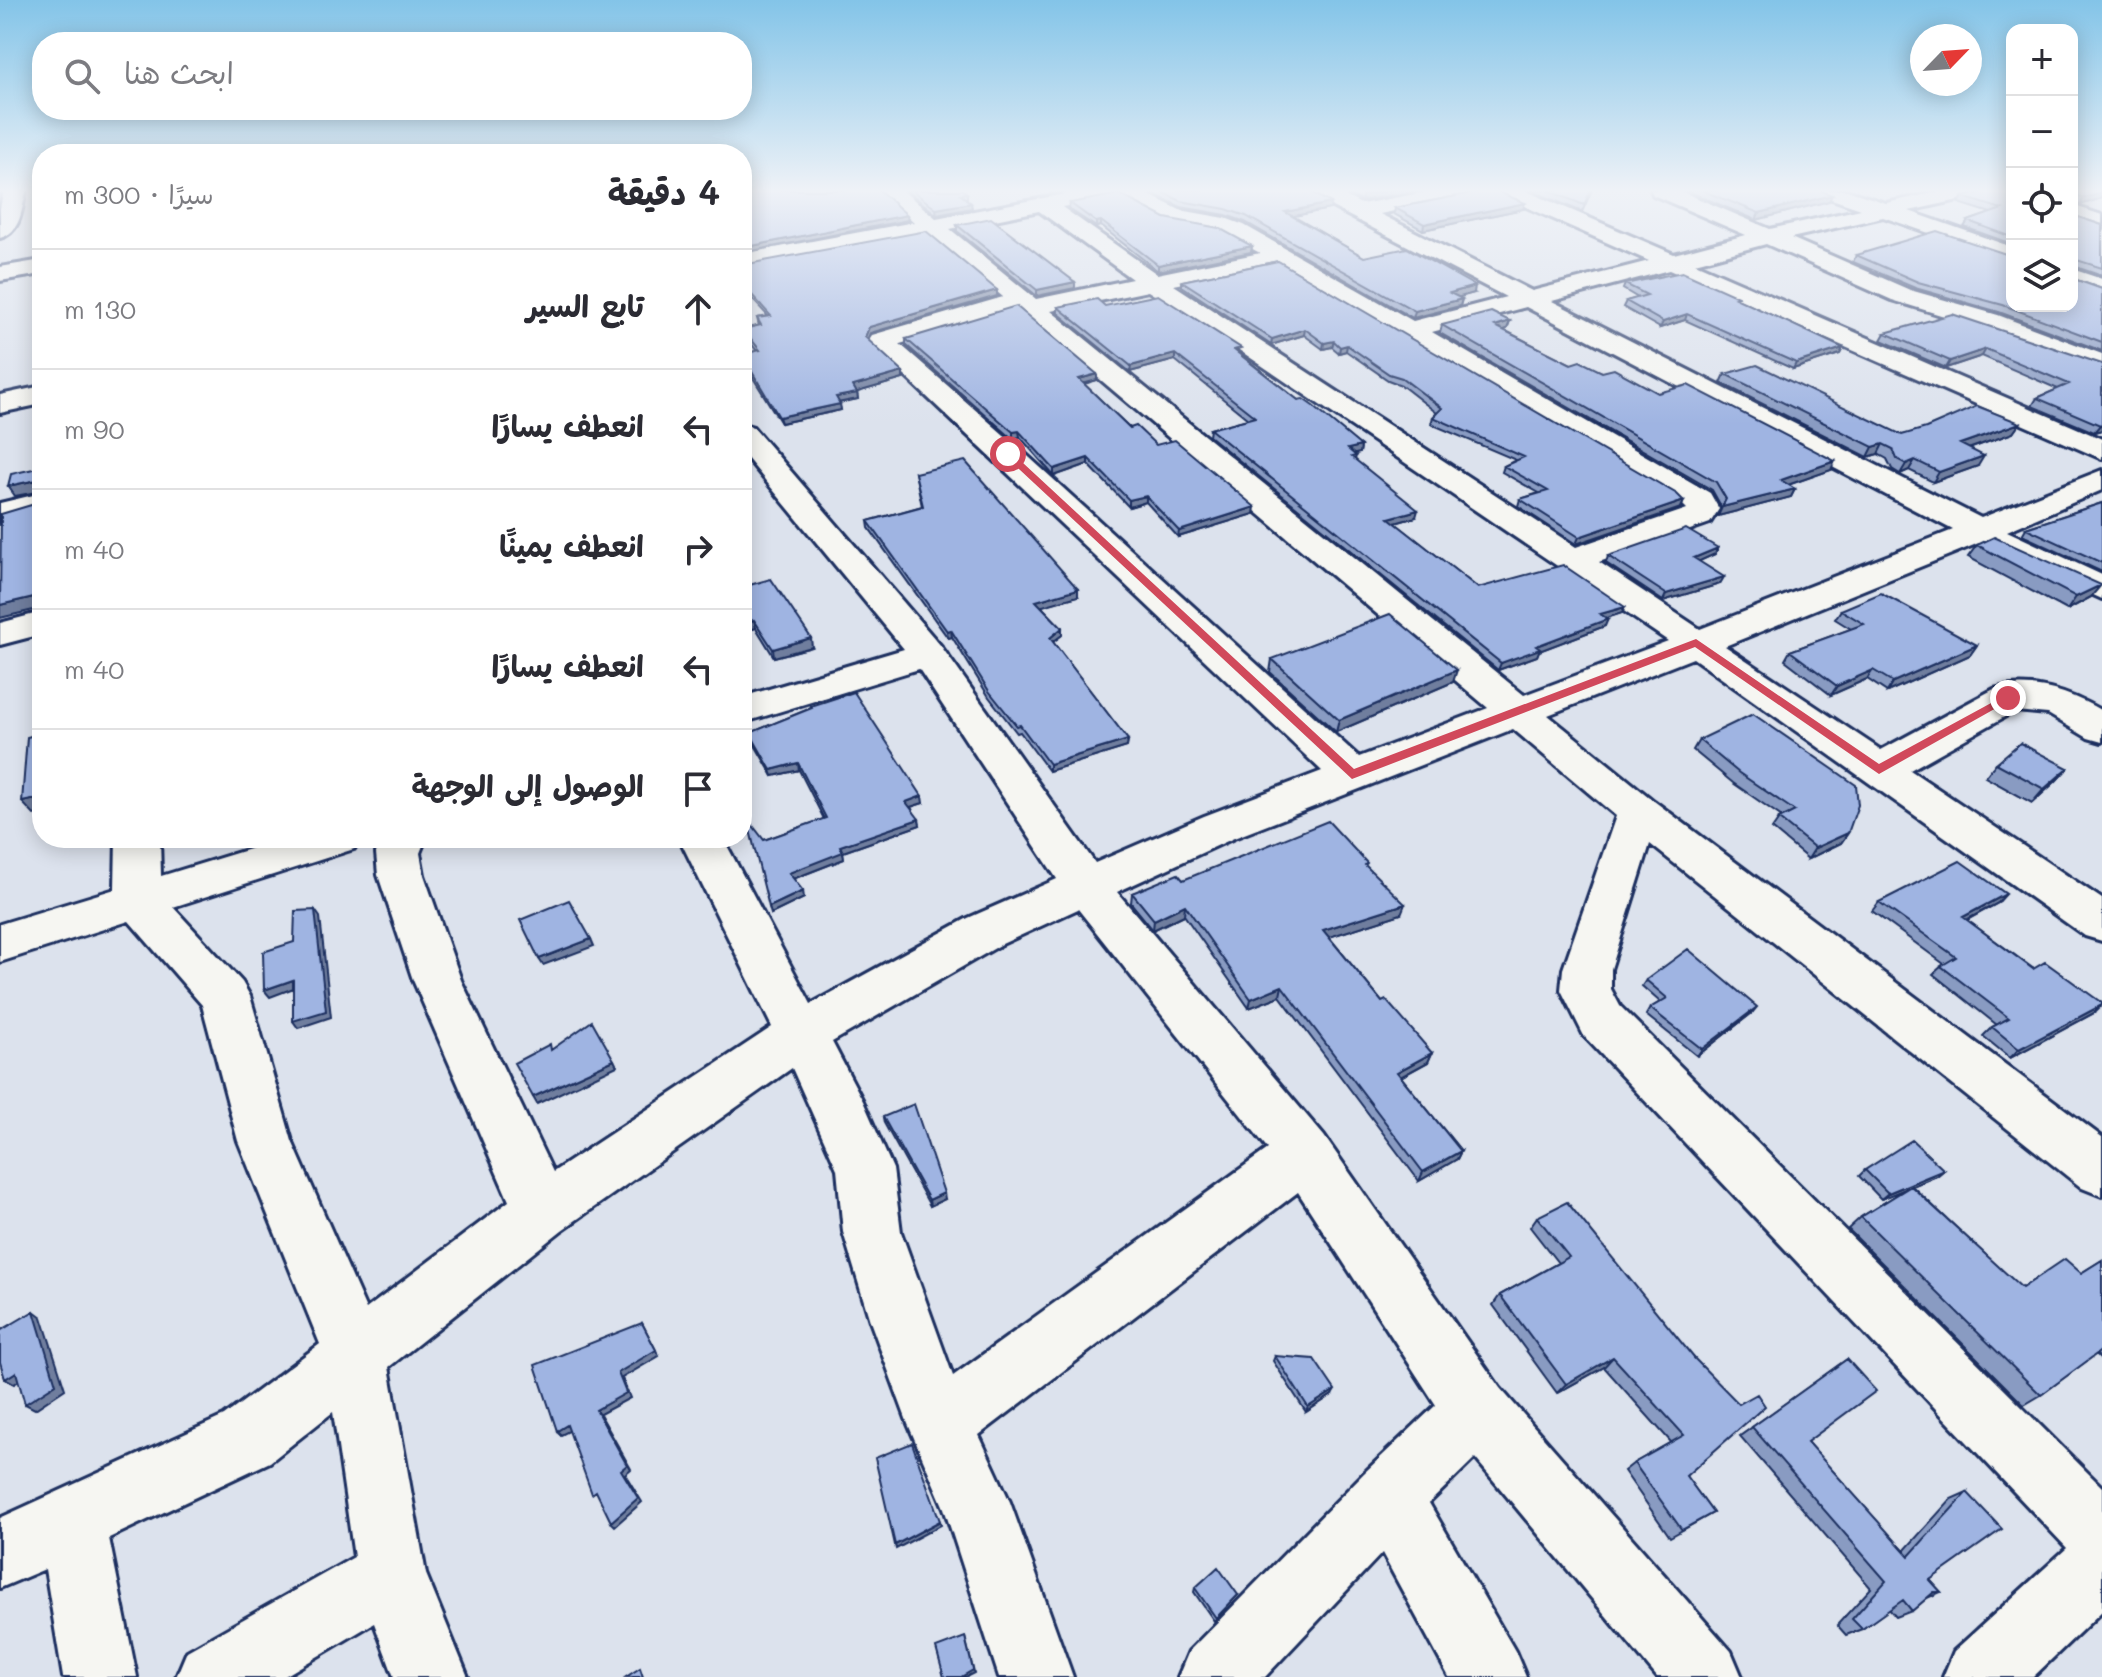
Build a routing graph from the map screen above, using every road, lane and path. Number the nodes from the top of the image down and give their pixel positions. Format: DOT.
graph roads {
  1 [pos="985,268"];
  2 [pos="1134,268"];
  3 [pos="1217,268"];
  4 [pos="1303,268"];
  5 [pos="1471,268"];
  6 [pos="1647,268"];
  7 [pos="1685,268"];
  8 [pos="1839,268"];
  9 [pos="32,269"];
  10 [pos="0,274"];
  11 [pos="2078,278"];
  12 [pos="1150,281"];
  13 [pos="2102,287"];
  14 [pos="1530,299"];
  15 [pos="1028,303"];
  16 [pos="1410,330"];
  17 [pos="2102,363"];
  18 [pos="32,397"];
  19 [pos="0,404"];
  20 [pos="752,445"];
  21 [pos="2102,450"];
  22 [pos="2102,479"];
  23 [pos="32,505"];
  24 [pos="0,513"];
  25 [pos="1982,532"];
  26 [pos="1573,560"];
  27 [pos="2102,588"];
  28 [pos="32,626"];
  29 [pos="0,634"];
  30 [pos="1696,643"];
  31 [pos="928,654"];
  32 [pos="752,707"];
  33 [pos="1519,710"];
  34 [pos="2102,729"];
  35 [pos="1879,769"];
  36 [pos="1352,775"];
  37 [pos="1639,812"];
  38 [pos="138,848"];
  39 [pos="306,848"];
  40 [pos="400,848"];
  41 [pos="706,848"];
  42 [pos="1086,886"];
  43 [pos="138,900"];
  44 [pos="2102,923"];
  45 [pos="0,943"];
  46 [pos="800,1035"];
  47 [pos="1305,1154"];
  48 [pos="2102,1170"];
  49 [pos="542,1211"];
  50 [pos="356,1356"];
  51 [pos="1477,1411"];
  52 [pos="940,1424"];
  53 [pos="1388,1497"];
  54 [pos="71,1520"];
  55 [pos="2102,1535"];
  56 [pos="0,1554"];
  57 [pos="2102,1563"];
  58 [pos="391,1574"];
  59 [pos="100,1677"];
  60 [pos="213,1677"];
  61 [pos="431,1677"];
  62 [pos="1036,1677"];
  63 [pos="1215,1677"];
  64 [pos="1489,1677"];
  65 [pos="1705,1677"];
  66 [pos="1980,1677"];
  1 -- 15 [label="street"];
  2 -- 12 [label="street"];
  3 -- 12 [label="street"];
  4 -- 16 [label="street"];
  5 -- 14 [label="street"];
  6 -- 14 [label="street"];
  7 -- 21 [label="street"];
  8 -- 17 [label="street"];
  9 -- 10 [label="street"];
  11 -- 13 [label="street"];
  12 -- 15 [label="street"];
  12 -- 26 [label="street"];
  14 -- 16 [label="street"];
  14 -- 25 [label="street"];
  15 -- 33 [label="street"];
  15 -- 36 [label="street"];
  16 -- 26 [label="street"];
  18 -- 19 [label="street"];
  20 -- 31 [label="street"];
  22 -- 25 [label="street"];
  23 -- 24 [label="street"];
  25 -- 27 [label="street"];
  25 -- 30 [label="street"];
  26 -- 30 [label="street"];
  28 -- 29 [label="street"];
  30 -- 33 [label="street"];
  30 -- 35 [label="street"];
  31 -- 32 [label="street"];
  31 -- 42 [label="street"];
  33 -- 36 [label="street"];
  33 -- 37 [label="street"];
  34 -- 35 [label="street"];
  35 -- 44 [label="street"];
  36 -- 42 [label="street"];
  37 -- 48 [label="street"];
  37 -- 55 [label="street"];
  38 -- 43 [label="street"];
  39 -- 43 [label="street"];
  40 -- 49 [label="street"];
  41 -- 46 [label="street"];
  42 -- 46 [label="street"];
  42 -- 47 [label="street"];
  43 -- 45 [label="street"];
  43 -- 50 [label="street"];
  46 -- 49 [label="street"];
  46 -- 52 [label="street"];
  47 -- 51 [label="street"];
  47 -- 52 [label="street"];
  49 -- 50 [label="street"];
  50 -- 54 [label="street"];
  50 -- 58 [label="street"];
  51 -- 53 [label="street"];
  51 -- 65 [label="street"];
  52 -- 62 [label="street"];
  53 -- 63 [label="street"];
  53 -- 64 [label="street"];
  54 -- 56 [label="street"];
  54 -- 59 [label="street"];
  57 -- 66 [label="street"];
  58 -- 60 [label="street"];
  58 -- 61 [label="street"];
}
